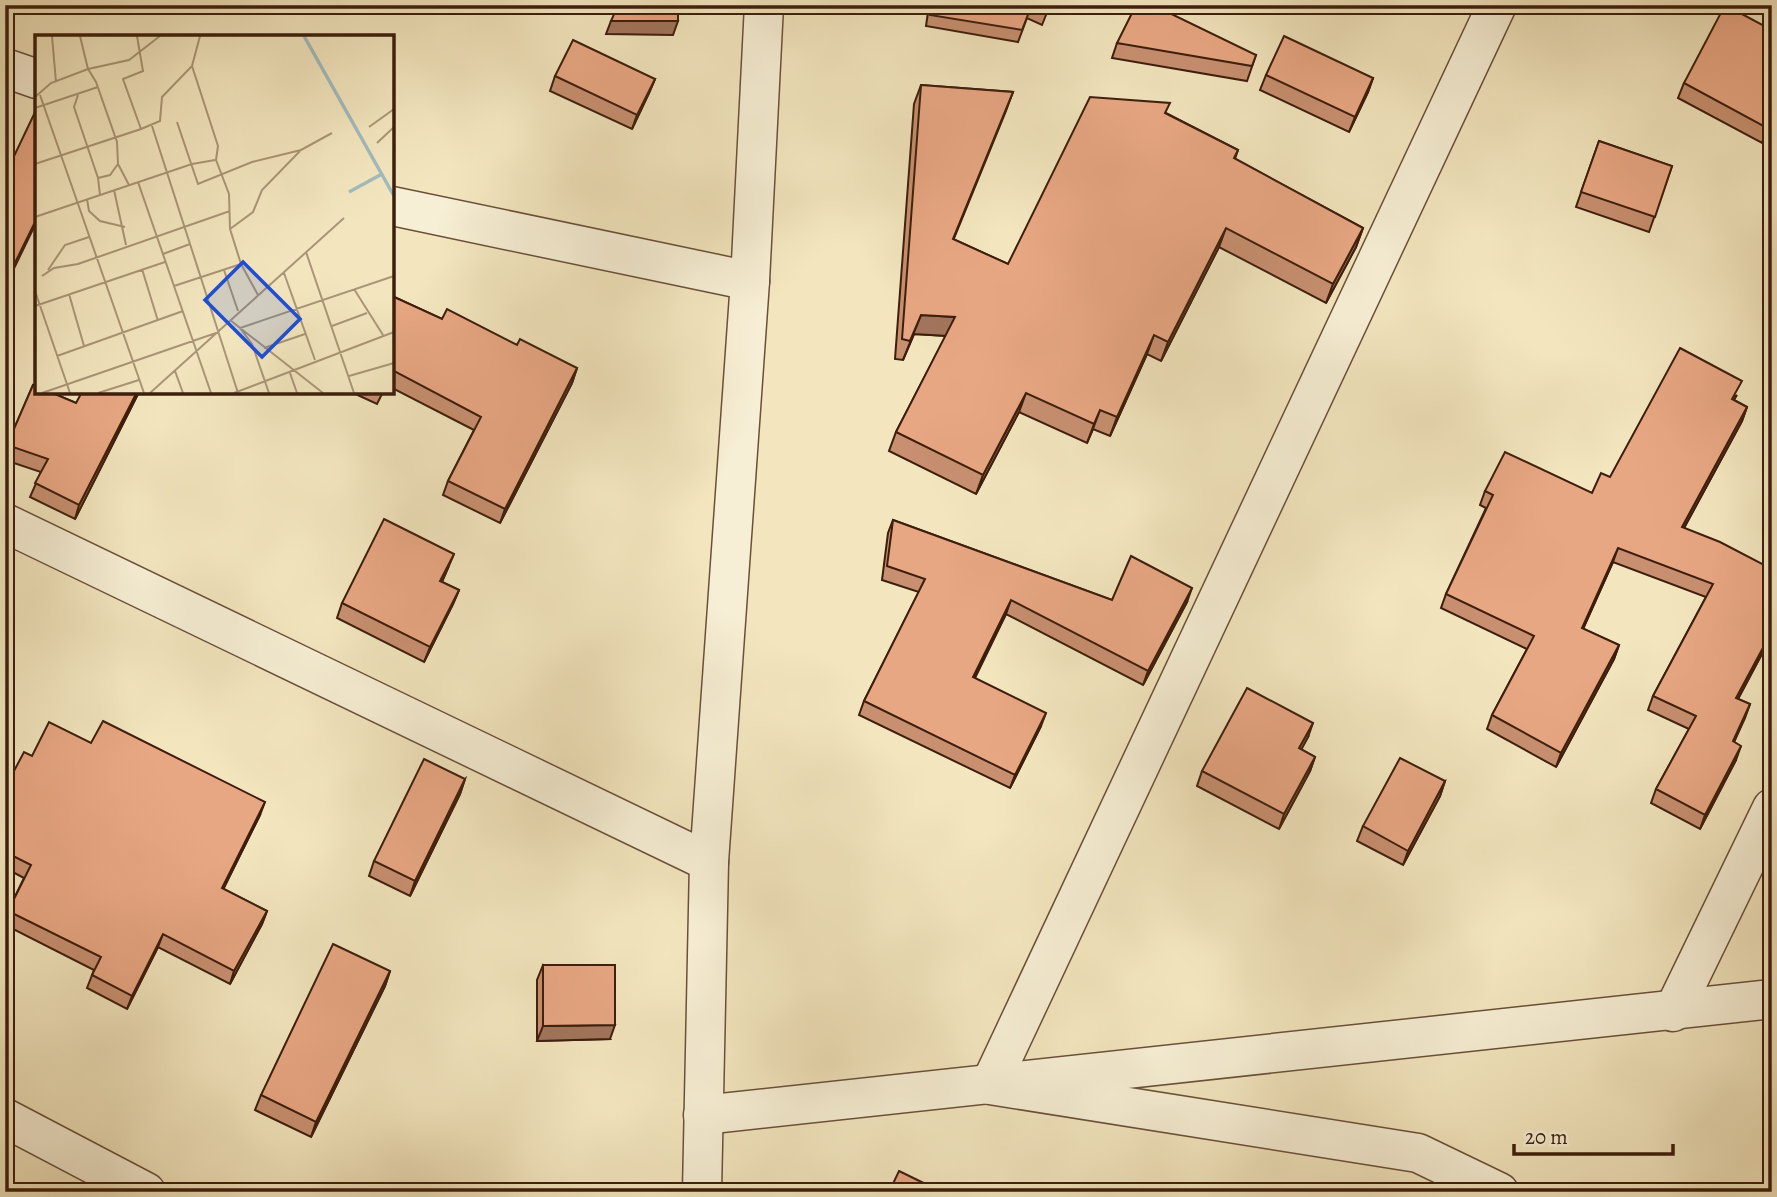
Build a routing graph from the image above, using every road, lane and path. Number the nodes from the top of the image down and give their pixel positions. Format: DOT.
graph roads {
  1 [pos="764,5"];
  2 [pos="1497,5"];
  3 [pos="5,68"];
  4 [pos="35,78"];
  5 [pos="394,206"];
  6 [pos="751,281"];
  7 [pos="5,523"];
  8 [pos="1772,808"];
  9 [pos="709,862"];
  10 [pos="1772,999"];
  11 [pos="1672,1012"];
  12 [pos="990,1085"];
  13 [pos="703,1115"];
  14 [pos="5,1118"];
  15 [pos="146,1192"];
  16 [pos="702,1192"];
  17 [pos="1499,1192"];
  1 -- 6 [label="street"];
  2 -- 12 [label="street"];
  3 -- 4 [label="street"];
  5 -- 6 [label="street"];
  6 -- 9 [label="street"];
  7 -- 9 [label="street"];
  8 -- 11 [label="street"];
  9 -- 13 [label="street"];
  10 -- 11 [label="street"];
  11 -- 12 [label="street"];
  12 -- 13 [label="street"];
  12 -- 17 [label="street"];
  13 -- 16 [label="street"];
  14 -- 15 [label="street"];
}
